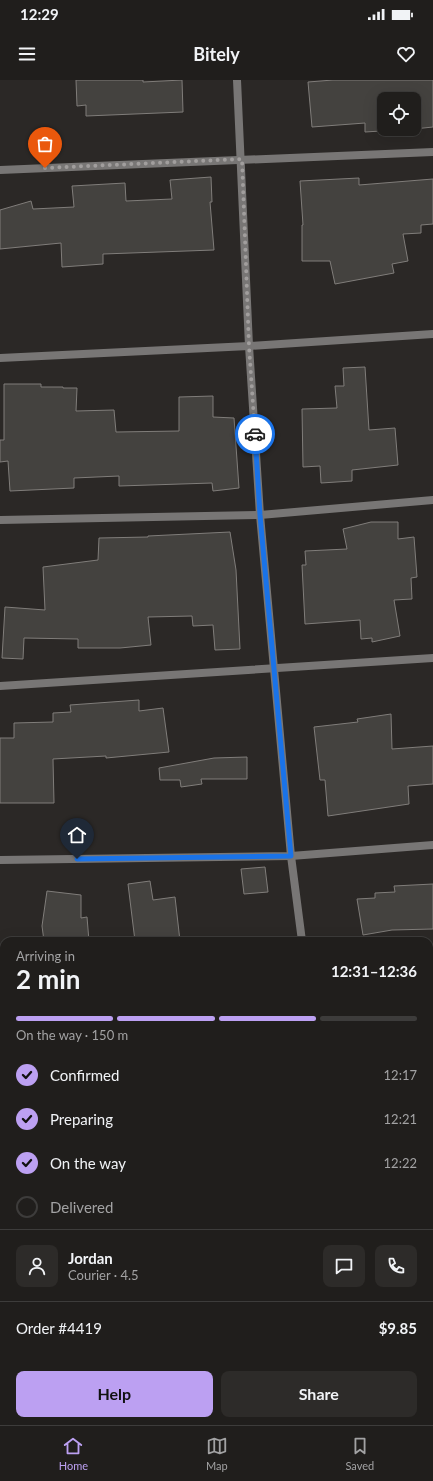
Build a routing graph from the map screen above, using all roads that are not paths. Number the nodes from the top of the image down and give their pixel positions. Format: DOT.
graph roads {
  1 [pos="237,80"];
  2 [pos="433,152"];
  3 [pos="242,159"];
  4 [pos="0,170"];
  5 [pos="433,334"];
  6 [pos="249,346"];
  7 [pos="0,358"];
  8 [pos="433,500"];
  9 [pos="260,515"];
  10 [pos="0,520"];
  11 [pos="433,658"];
  12 [pos="274,667"];
  13 [pos="0,686"];
  14 [pos="433,845"];
  15 [pos="291,856"];
  16 [pos="0,860"];
  17 [pos="301,937"];
  1 -- 3 [label="street"];
  2 -- 3 [label="street"];
  3 -- 4 [label="street"];
  3 -- 6 [label="street"];
  5 -- 6 [label="street"];
  6 -- 7 [label="street"];
  6 -- 9 [label="street"];
  8 -- 9 [label="street"];
  9 -- 10 [label="street"];
  9 -- 12 [label="street"];
  11 -- 12 [label="street"];
  12 -- 13 [label="street"];
  12 -- 15 [label="street"];
  14 -- 15 [label="street"];
  15 -- 16 [label="street"];
  15 -- 17 [label="street"];
}
